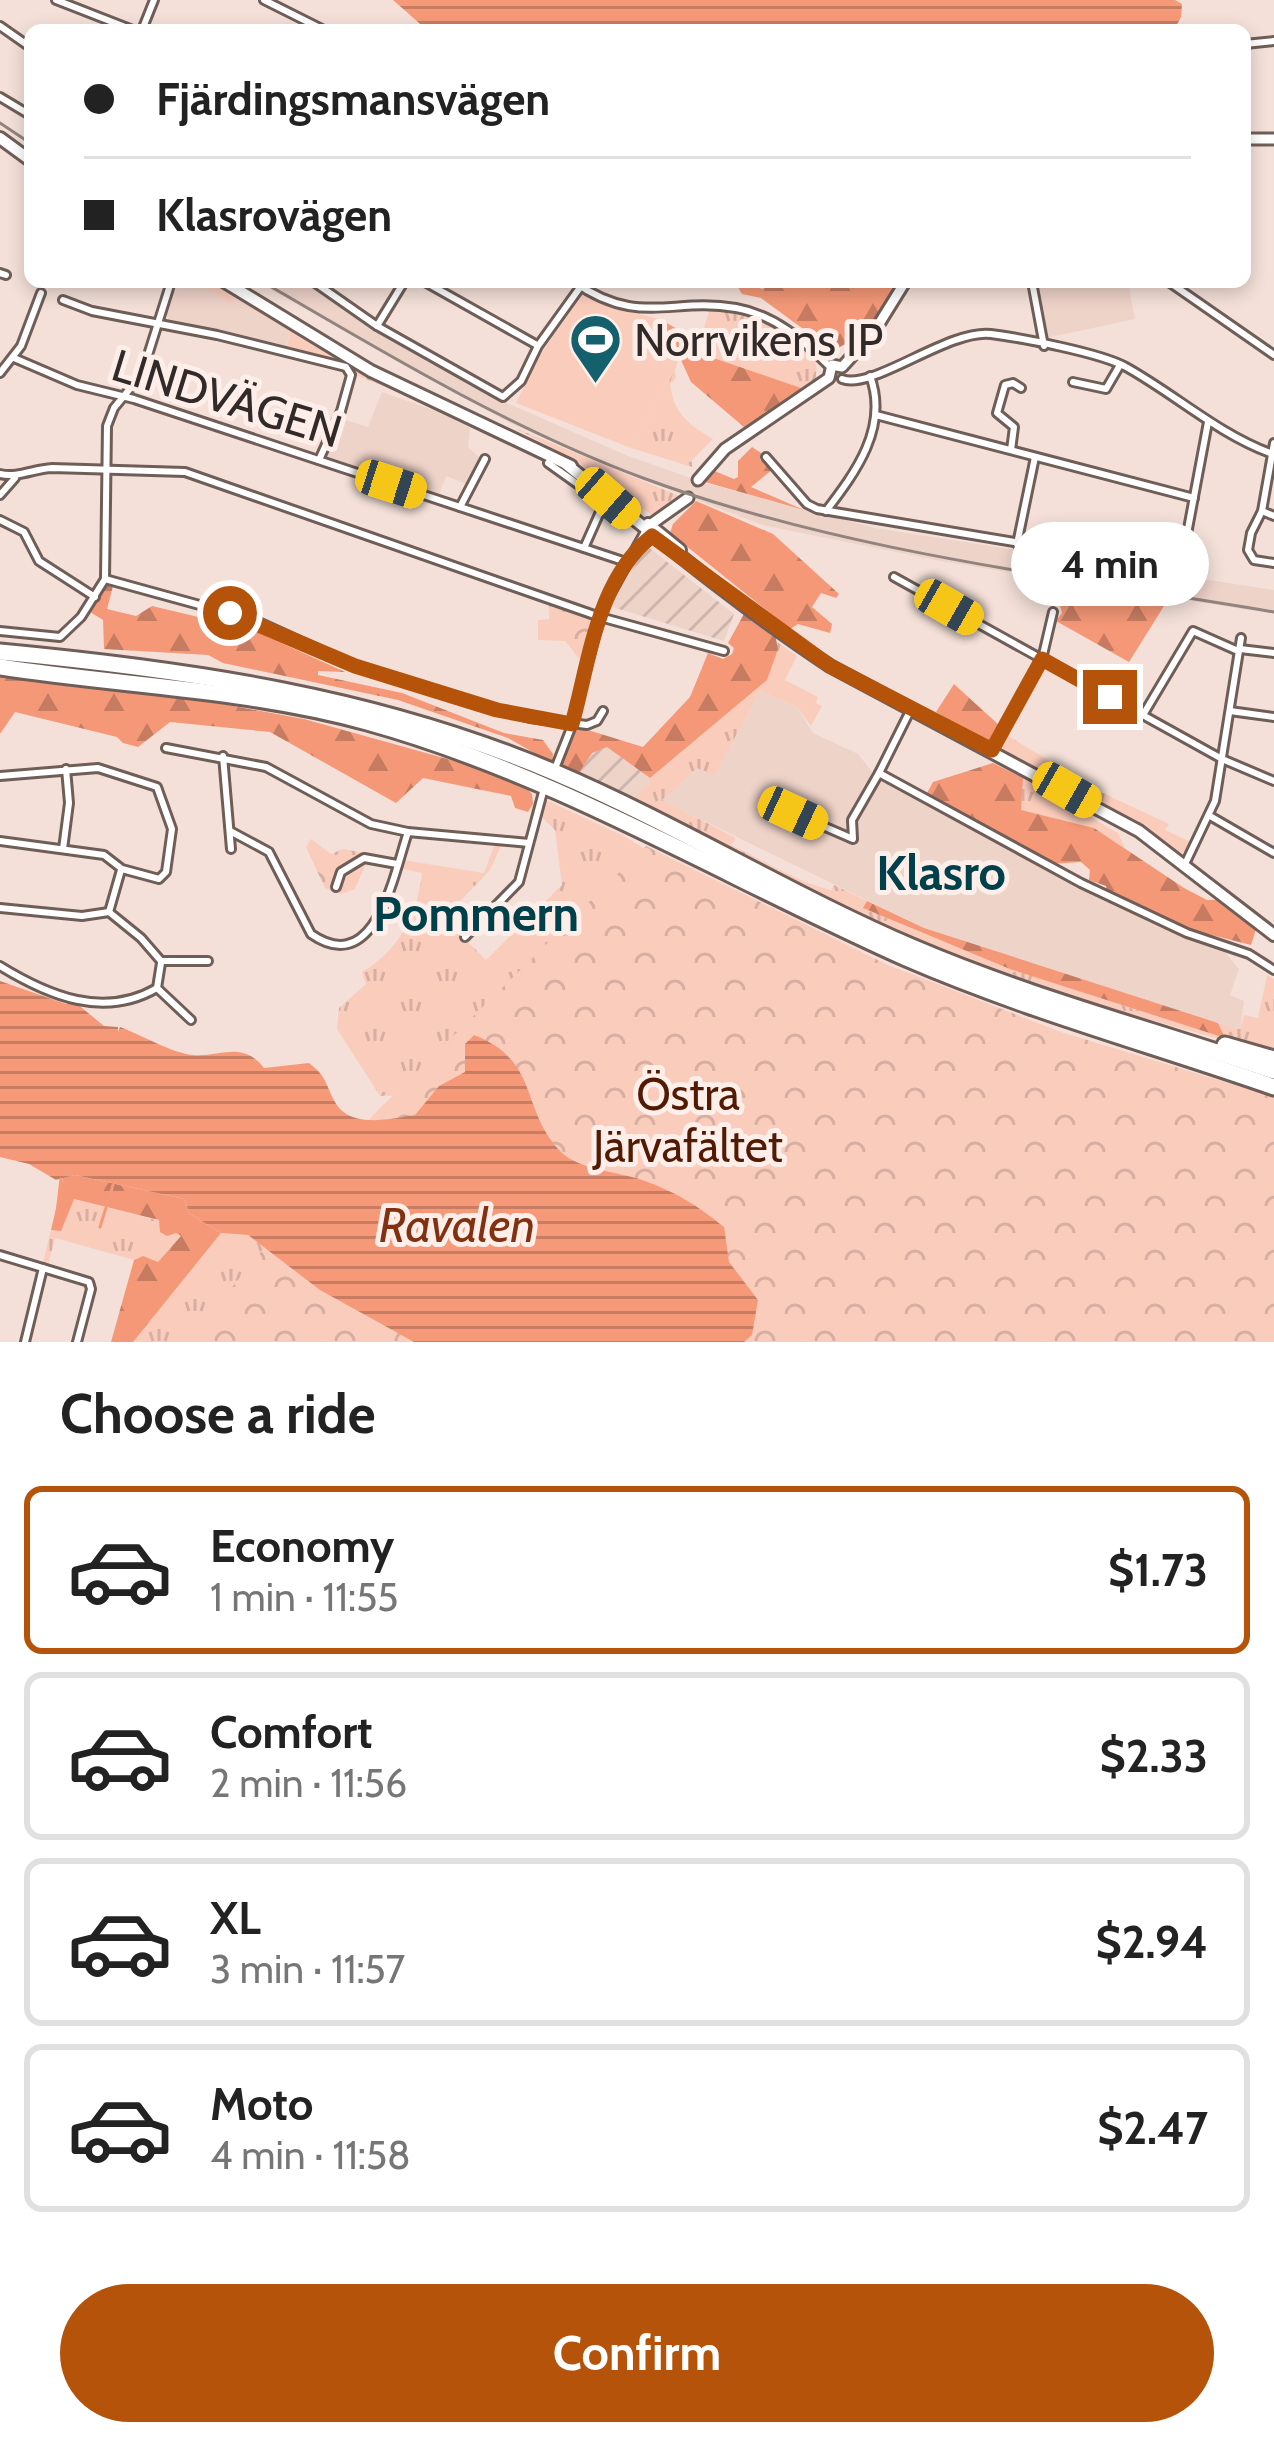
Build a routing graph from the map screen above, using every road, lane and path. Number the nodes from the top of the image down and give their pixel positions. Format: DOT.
graph roads {
  1 [pos="56,0"];
  2 [pos="264,0"];
  3 [pos="118,24"];
  4 [pos="312,24"];
  5 [pos="169,288"];
  6 [pos="235,288"];
  7 [pos="323,288"];
  8 [pos="400,288"];
  9 [pos="436,288"];
  10 [pos="576,288"];
  11 [pos="588,288"];
  12 [pos="901,288"];
  13 [pos="1033,288"];
  14 [pos="1178,288"];
  15 [pos="41,293"];
  16 [pos="63,300"];
  17 [pos="155,325"];
  18 [pos="377,326"];
  19 [pos="538,346"];
  20 [pos="1044,346"];
  21 [pos="1274,355"];
  22 [pos="14,358"];
  23 [pos="1120,364"];
  24 [pos="829,372"];
  25 [pos="842,373"];
  26 [pos="0,374"];
  27 [pos="870,376"];
  28 [pos="1072,382"];
  29 [pos="1021,388"];
  30 [pos="123,398"];
  31 [pos="876,415"];
  32 [pos="1208,421"];
  33 [pos="1274,443"];
  34 [pos="1011,450"];
  35 [pos="1270,453"];
  36 [pos="766,457"];
  37 [pos="1035,457"];
  38 [pos="485,459"];
  39 [pos="318,461"];
  40 [pos="548,463"];
  41 [pos="105,468"];
  42 [pos="0,475"];
  43 [pos="15,478"];
  44 [pos="698,480"];
  45 [pos="0,495"];
  46 [pos="1194,498"];
  47 [pos="460,507"];
  48 [pos="826,511"];
  49 [pos="1262,511"];
  50 [pos="1274,516"];
  51 [pos="0,520"];
  52 [pos="651,530"];
  53 [pos="1017,544"];
  54 [pos="584,548"];
  55 [pos="1109,557"];
  56 [pos="628,559"];
  57 [pos="1274,563"];
  58 [pos="1181,566"];
  59 [pos="894,578"];
  60 [pos="105,579"];
  61 [pos="95,596"];
  62 [pos="1053,612"];
  63 [pos="600,617"];
  64 [pos="0,631"];
  65 [pos="1240,638"];
  66 [pos="1239,650"];
  67 [pos="724,651"];
  68 [pos="0,652"];
  69 [pos="1274,653"];
  70 [pos="1042,659"];
  71 [pos="0,667"];
  72 [pos="911,708"];
  73 [pos="603,711"];
  74 [pos="1230,711"];
  75 [pos="1143,715"];
  76 [pos="1274,717"];
  77 [pos="572,724"];
  78 [pos="166,748"];
  79 [pos="992,750"];
  80 [pos="223,756"];
  81 [pos="1222,759"];
  82 [pos="556,766"];
  83 [pos="66,768"];
  84 [pos="879,773"];
  85 [pos="0,776"];
  86 [pos="1274,781"];
  87 [pos="543,792"];
  88 [pos="775,812"];
  89 [pos="1210,817"];
  90 [pos="230,831"];
  91 [pos="408,832"];
  92 [pos="0,841"];
  93 [pos="529,843"];
  94 [pos="63,849"];
  95 [pos="231,849"];
  96 [pos="1274,853"];
  97 [pos="398,864"];
  98 [pos="1185,864"];
  99 [pos="122,869"];
  100 [pos="336,887"];
  101 [pos="0,908"];
  102 [pos="109,912"];
  103 [pos="1274,935"];
  104 [pos="465,937"];
  105 [pos="161,961"];
  106 [pos="208,961"];
  107 [pos="0,966"];
  108 [pos="1274,970"];
  109 [pos="157,988"];
  110 [pos="1044,998"];
  111 [pos="191,1020"];
  112 [pos="1274,1059"];
  113 [pos="1274,1071"];
  114 [pos="1274,1087"];
  115 [pos="0,1255"];
  116 [pos="44,1268"];
  117 [pos="25,1342"];
  118 [pos="77,1342"];
  1 -- 3 [label="street"];
  2 -- 4 [label="street"];
  5 -- 17 [label="street"];
  6 -- 52 [label="main road"];
  7 -- 18 [label="street"];
  8 -- 18 [label="street"];
  9 -- 19 [label="street"];
  10 -- 19 [label="street"];
  11 -- 24 [label="street"];
  12 -- 25 [label="street"];
  13 -- 20 [label="street"];
  14 -- 21 [label="street"];
  15 -- 22 [label="street"];
  16 -- 17 [label="street"];
  17 -- 30 [label="street"];
  17 -- 39 [label="street"];
  18 -- 19 [label="street"];
  20 -- 23 [label="street"];
  20 -- 27 [label="street"];
  22 -- 26 [label="street"];
  22 -- 30 [label="street, LINDVÄGEN"];
  23 -- 28 [label="street"];
  23 -- 32 [label="street"];
  24 -- 25 [label="street"];
  24 -- 44 [label="street"];
  25 -- 27 [label="street"];
  27 -- 31 [label="street"];
  29 -- 34 [label="street"];
  30 -- 39 [label="street, LINDVÄGEN"];
  30 -- 41 [label="street"];
  31 -- 34 [label="street"];
  31 -- 48 [label="street"];
  32 -- 35 [label="street"];
  32 -- 46 [label="street"];
  33 -- 35 [label="street"];
  34 -- 37 [label="street"];
  35 -- 49 [label="street"];
  36 -- 48 [label="street"];
  37 -- 46 [label="street"];
  37 -- 53 [label="street"];
  38 -- 47 [label="street"];
  39 -- 47 [label="street, LINDVÄGEN"];
  40 -- 54 [label="street"];
  41 -- 43 [label="street"];
  41 -- 60 [label="street"];
  41 -- 63 [label="street"];
  42 -- 43 [label="street"];
  43 -- 45 [label="street"];
  46 -- 58 [label="street"];
  47 -- 54 [label="street, LINDVÄGEN"];
  48 -- 53 [label="street"];
  49 -- 50 [label="street"];
  49 -- 57 [label="street"];
  51 -- 61 [label="street"];
  52 -- 56 [label="street"];
  52 -- 72 [label="main road"];
  53 -- 55 [label="street"];
  54 -- 56 [label="street, LINDVÄGEN"];
  56 -- 63 [label="street"];
  59 -- 70 [label="street"];
  60 -- 61 [label="street"];
  60 -- 77 [label="street"];
  61 -- 64 [label="street"];
  62 -- 70 [label="street"];
  63 -- 67 [label="street"];
  63 -- 77 [label="street"];
  65 -- 66 [label="street"];
  66 -- 69 [label="street"];
  66 -- 74 [label="street"];
  66 -- 75 [label="street"];
  68 -- 110 [label="highway"];
  70 -- 75 [label="street"];
  70 -- 79 [label="street"];
  71 -- 114 [label="highway"];
  72 -- 79 [label="main road"];
  72 -- 84 [label="street"];
  73 -- 77 [label="street"];
  74 -- 76 [label="street"];
  74 -- 81 [label="street"];
  75 -- 81 [label="street"];
  77 -- 82 [label="street"];
  78 -- 80 [label="street"];
  79 -- 98 [label="main road"];
  80 -- 90 [label="street"];
  80 -- 91 [label="street"];
  81 -- 86 [label="street"];
  81 -- 89 [label="street"];
  83 -- 85 [label="street"];
  83 -- 94 [label="street"];
  83 -- 99 [label="street"];
  84 -- 88 [label="street"];
  84 -- 108 [label="street"];
  87 -- 93 [label="street"];
  89 -- 96 [label="street"];
  89 -- 98 [label="street"];
  90 -- 95 [label="street"];
  90 -- 97 [label="street"];
  91 -- 93 [label="street"];
  91 -- 97 [label="street"];
  92 -- 94 [label="street"];
  93 -- 104 [label="street"];
  94 -- 99 [label="street"];
  97 -- 100 [label="street"];
  98 -- 103 [label="main road"];
  99 -- 102 [label="street"];
  101 -- 102 [label="street"];
  102 -- 105 [label="street"];
  105 -- 106 [label="street"];
  105 -- 109 [label="street"];
  107 -- 109 [label="street"];
  109 -- 111 [label="street"];
  110 -- 112 [label="highway"];
  110 -- 113 [label="highway"];
  115 -- 116 [label="street"];
  116 -- 117 [label="street"];
  116 -- 118 [label="street"];
}
